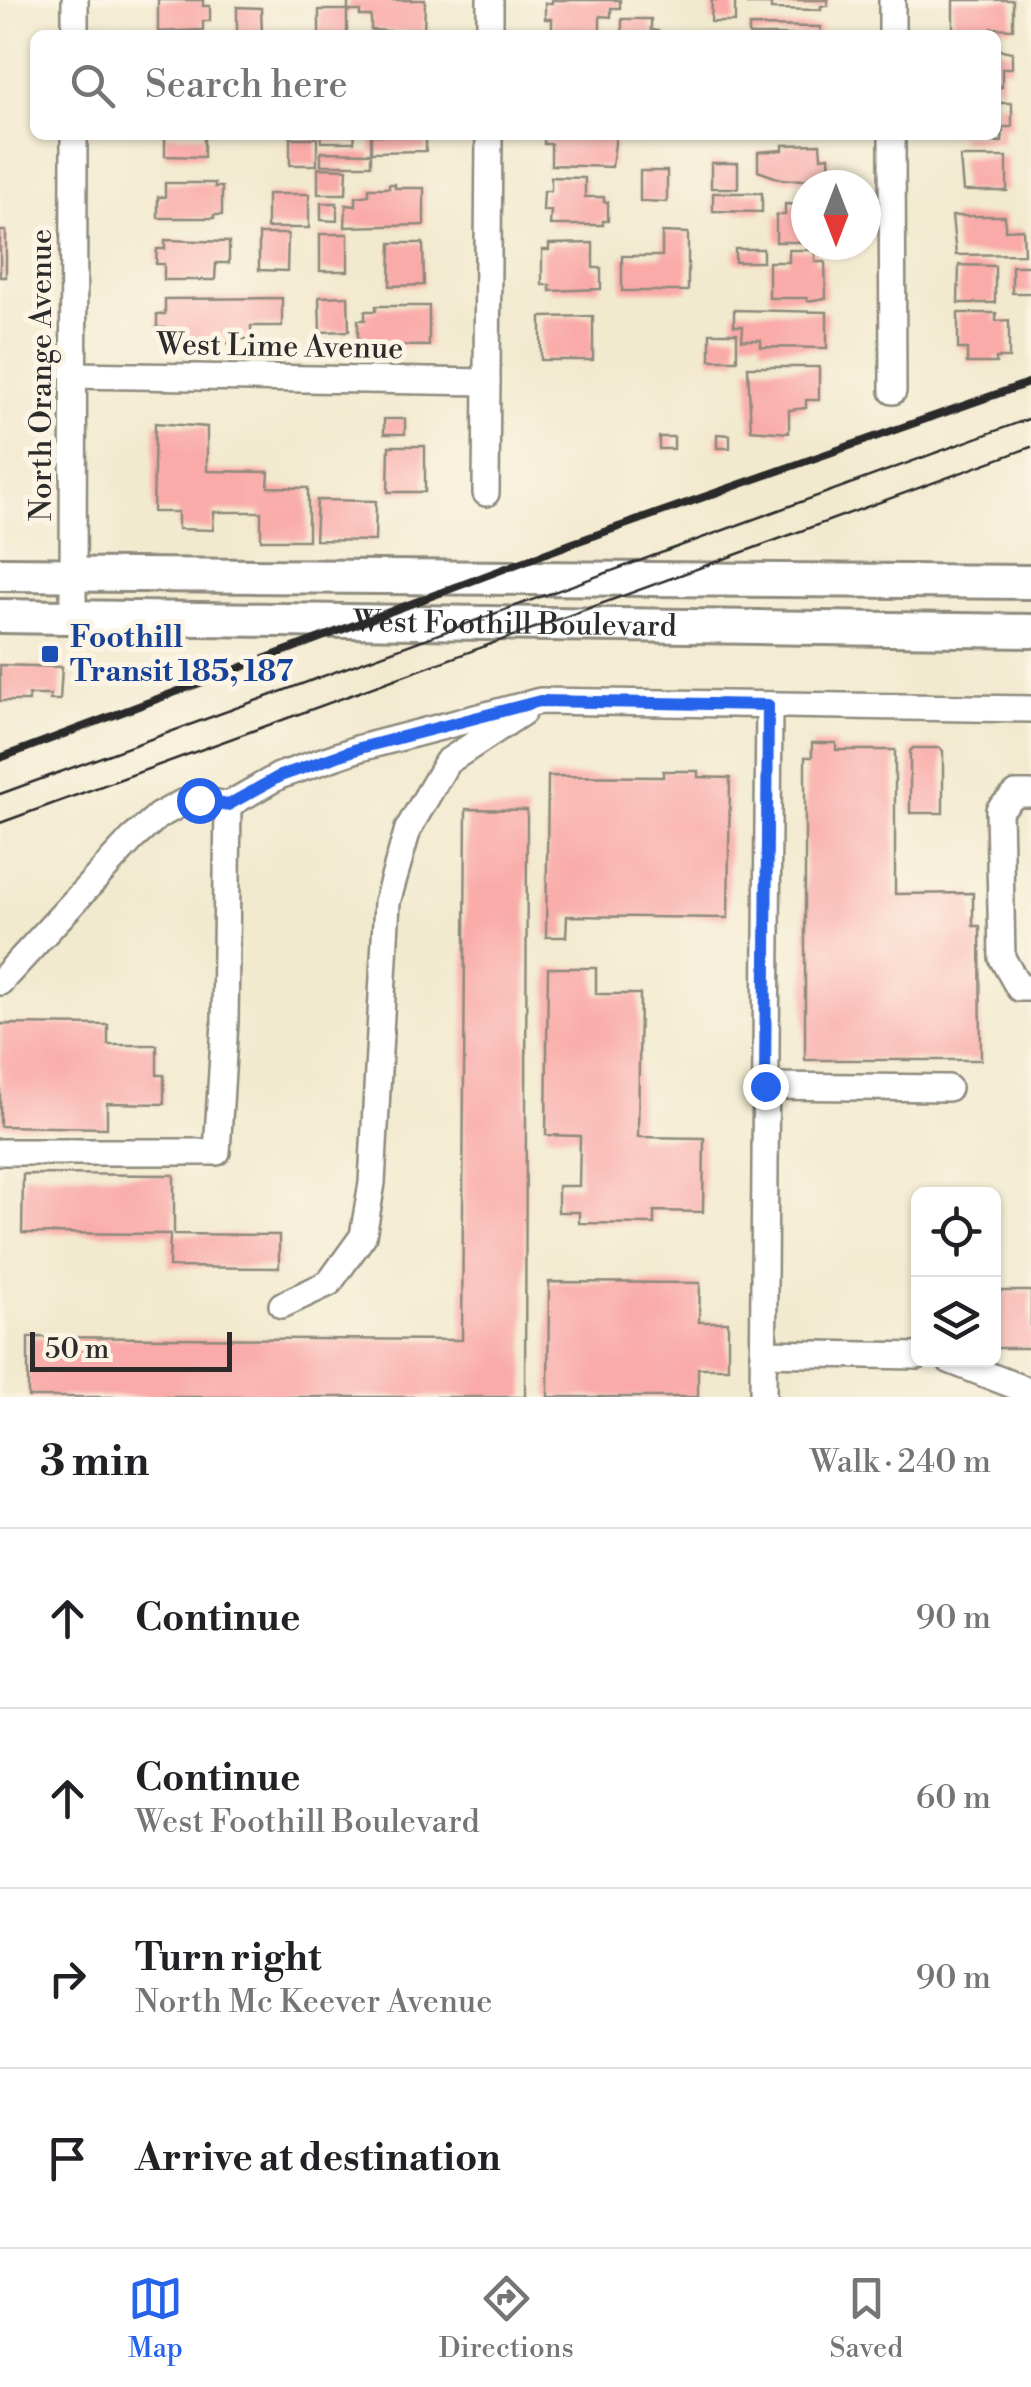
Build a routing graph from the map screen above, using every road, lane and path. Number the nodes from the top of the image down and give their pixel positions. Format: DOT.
graph roads {
  1 [pos="75,0"];
  2 [pos="490,0"];
  3 [pos="892,0"];
  4 [pos="75,30"];
  5 [pos="490,30"];
  6 [pos="892,30"];
  7 [pos="74,140"];
  8 [pos="489,140"];
  9 [pos="892,140"];
  10 [pos="73,375"];
  11 [pos="487,382"];
  12 [pos="893,390"];
  13 [pos="486,493"];
  14 [pos="0,574"];
  15 [pos="73,574"];
  16 [pos="1031,582"];
  17 [pos="0,616"];
  18 [pos="73,616"];
  19 [pos="1031,631"];
  20 [pos="540,701"];
  21 [pos="768,705"];
  22 [pos="1031,709"];
  23 [pos="1031,794"];
  24 [pos="228,805"];
  25 [pos="0,982"];
  26 [pos="1031,988"];
  27 [pos="765,1086"];
  28 [pos="948,1088"];
  29 [pos="0,1152"];
  30 [pos="282,1305"];
  31 [pos="763,1353"];
  32 [pos="911,1356"];
  33 [pos="967,1367"];
  34 [pos="1031,1392"];
  35 [pos="762,1397"];
  1 -- 4 [label="street"];
  2 -- 5 [label="street"];
  3 -- 6 [label="street"];
  7 -- 10 [label="street, North Orange Avenue"];
  8 -- 11 [label="street"];
  9 -- 12 [label="street"];
  10 -- 11 [label="street, West Lime Avenue"];
  10 -- 15 [label="street, North Orange Avenue"];
  11 -- 13 [label="street"];
  14 -- 15 [label="main road, West Foothill Boulevard"];
  15 -- 16 [label="main road, West Foothill Boulevard"];
  15 -- 18 [label="street, North Orange Avenue"];
  17 -- 18 [label="main road, West Foothill Boulevard"];
  18 -- 19 [label="main road, West Foothill Boulevard"];
  20 -- 21 [label="street"];
  20 -- 24 [label="street"];
  20 -- 30 [label="street"];
  21 -- 22 [label="street"];
  21 -- 27 [label="street"];
  23 -- 26 [label="street"];
  24 -- 25 [label="street"];
  24 -- 29 [label="street"];
  27 -- 28 [label="street"];
  27 -- 31 [label="street"];
  31 -- 32 [label="street"];
  31 -- 35 [label="street"];
  33 -- 34 [label="street"];
}
